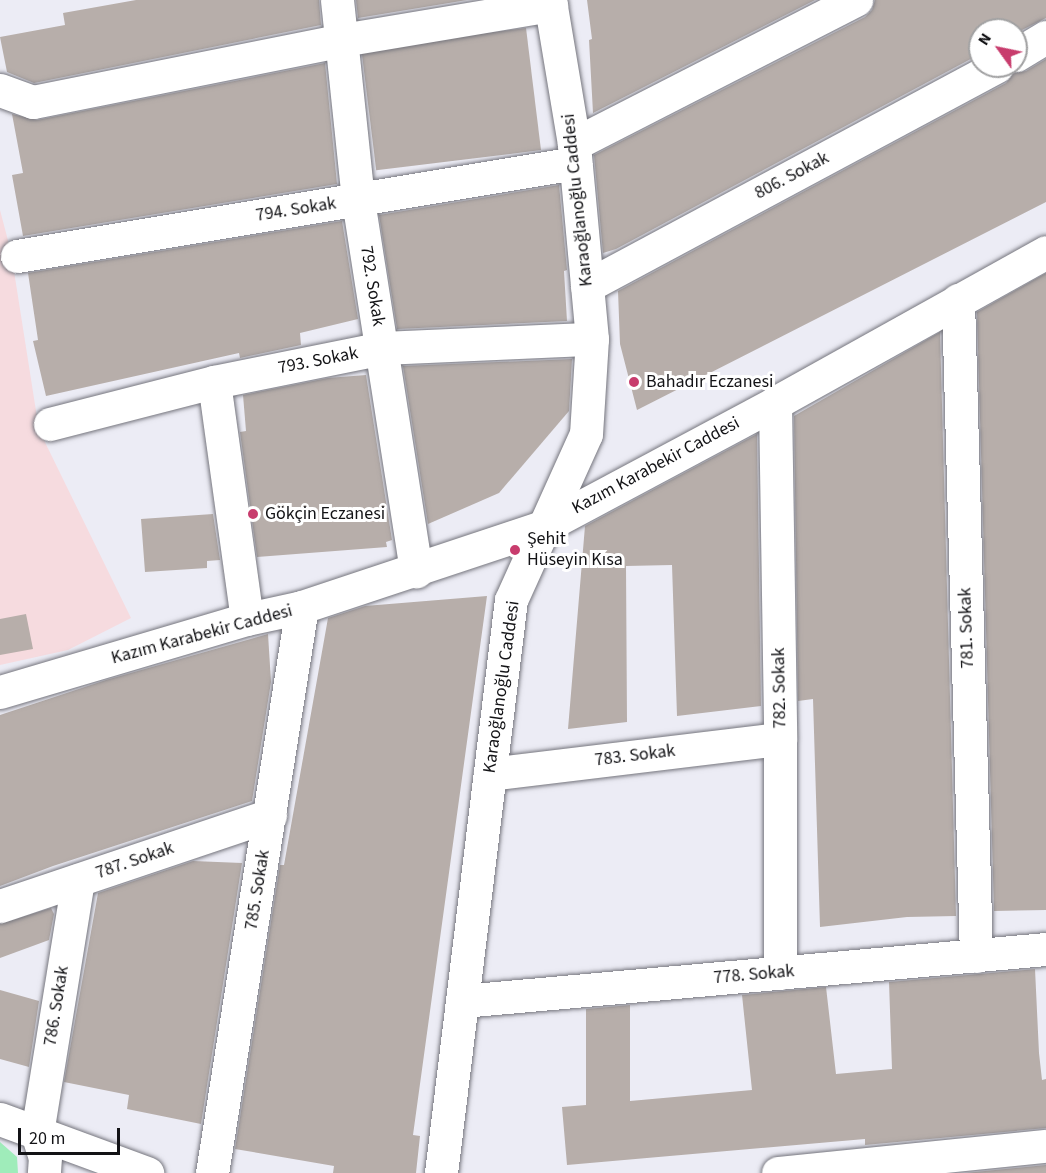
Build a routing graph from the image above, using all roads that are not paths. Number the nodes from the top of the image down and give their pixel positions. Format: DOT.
graph roads {
  1 [pos="337,0"];
  2 [pos="855,0"];
  3 [pos="550,3"];
  4 [pos="1046,37"];
  5 [pos="342,40"];
  6 [pos="1028,48"];
  7 [pos="975,78"];
  8 [pos="0,90"];
  9 [pos="575,154"];
  10 [pos="358,200"];
  11 [pos="1046,252"];
  12 [pos="17,256"];
  13 [pos="587,286"];
  14 [pos="958,300"];
  15 [pos="592,339"];
  16 [pos="382,348"];
  17 [pos="214,382"];
  18 [pos="775,403"];
  19 [pos="50,424"];
  20 [pos="545,526"];
  21 [pos="416,571"];
  22 [pos="302,607"];
  23 [pos="247,620"];
  24 [pos="0,692"];
  25 [pos="780,739"];
  26 [pos="490,774"];
  27 [pos="270,815"];
  28 [pos="78,880"];
  29 [pos="0,906"];
  30 [pos="1046,949"];
  31 [pos="976,956"];
  32 [pos="780,973"];
  33 [pos="462,1001"];
  34 [pos="0,1119"];
  35 [pos="37,1133"];
  36 [pos="1046,1146"];
  37 [pos="44,1173"];
  38 [pos="147,1173"];
  39 [pos="212,1173"];
  40 [pos="441,1173"];
  41 [pos="778,1173"];
  1 -- 5 [label="street, 792. Sokak"];
  2 -- 9 [label="street, 794. Sokak"];
  3 -- 5 [label="street"];
  3 -- 9 [label="street, Karaoğlanoğlu Caddesi"];
  4 -- 6 [label="street"];
  5 -- 8 [label="street"];
  5 -- 10 [label="street, 792. Sokak"];
  7 -- 13 [label="street, 806. Sokak"];
  9 -- 10 [label="street, 794. Sokak"];
  9 -- 13 [label="street, Karaoğlanoğlu Caddesi"];
  10 -- 12 [label="street, 794. Sokak"];
  10 -- 16 [label="street, 792. Sokak"];
  11 -- 14 [label="street, Kazım Karabekir Caddesi"];
  13 -- 15 [label="street, Karaoğlanoğlu Caddesi"];
  14 -- 18 [label="street, Kazım Karabekir Caddesi"];
  14 -- 31 [label="street, 781. Sokak"];
  15 -- 16 [label="street, 793. Sokak"];
  15 -- 20 [label="street, Karaoğlanoğlu Caddesi"];
  16 -- 17 [label="street, 793. Sokak"];
  16 -- 21 [label="street, 792. Sokak"];
  17 -- 19 [label="street, 793. Sokak"];
  17 -- 23 [label="street"];
  18 -- 20 [label="street, Kazım Karabekir Caddesi"];
  18 -- 25 [label="street, 782. Sokak"];
  20 -- 21 [label="street, Kazım Karabekir Caddesi"];
  20 -- 26 [label="street, Karaoğlanoğlu Caddesi"];
  21 -- 22 [label="street, Kazım Karabekir Caddesi"];
  22 -- 23 [label="street, Kazım Karabekir Caddesi"];
  22 -- 27 [label="street, 785. Sokak"];
  23 -- 24 [label="street, Kazım Karabekir Caddesi"];
  25 -- 26 [label="street, 783. Sokak"];
  25 -- 32 [label="street, 782. Sokak"];
  26 -- 33 [label="street, Karaoğlanoğlu Caddesi"];
  27 -- 28 [label="street, 787. Sokak"];
  27 -- 39 [label="street, 785. Sokak"];
  28 -- 29 [label="street, 787. Sokak"];
  28 -- 35 [label="street, 786. Sokak"];
  30 -- 31 [label="street, 778. Sokak"];
  31 -- 32 [label="street, 778. Sokak"];
  32 -- 33 [label="street, 778. Sokak"];
  33 -- 40 [label="street, Karaoğlanoğlu Caddesi"];
  34 -- 35 [label="street"];
  35 -- 37 [label="street"];
  35 -- 38 [label="street"];
  36 -- 41 [label="street"];
}
